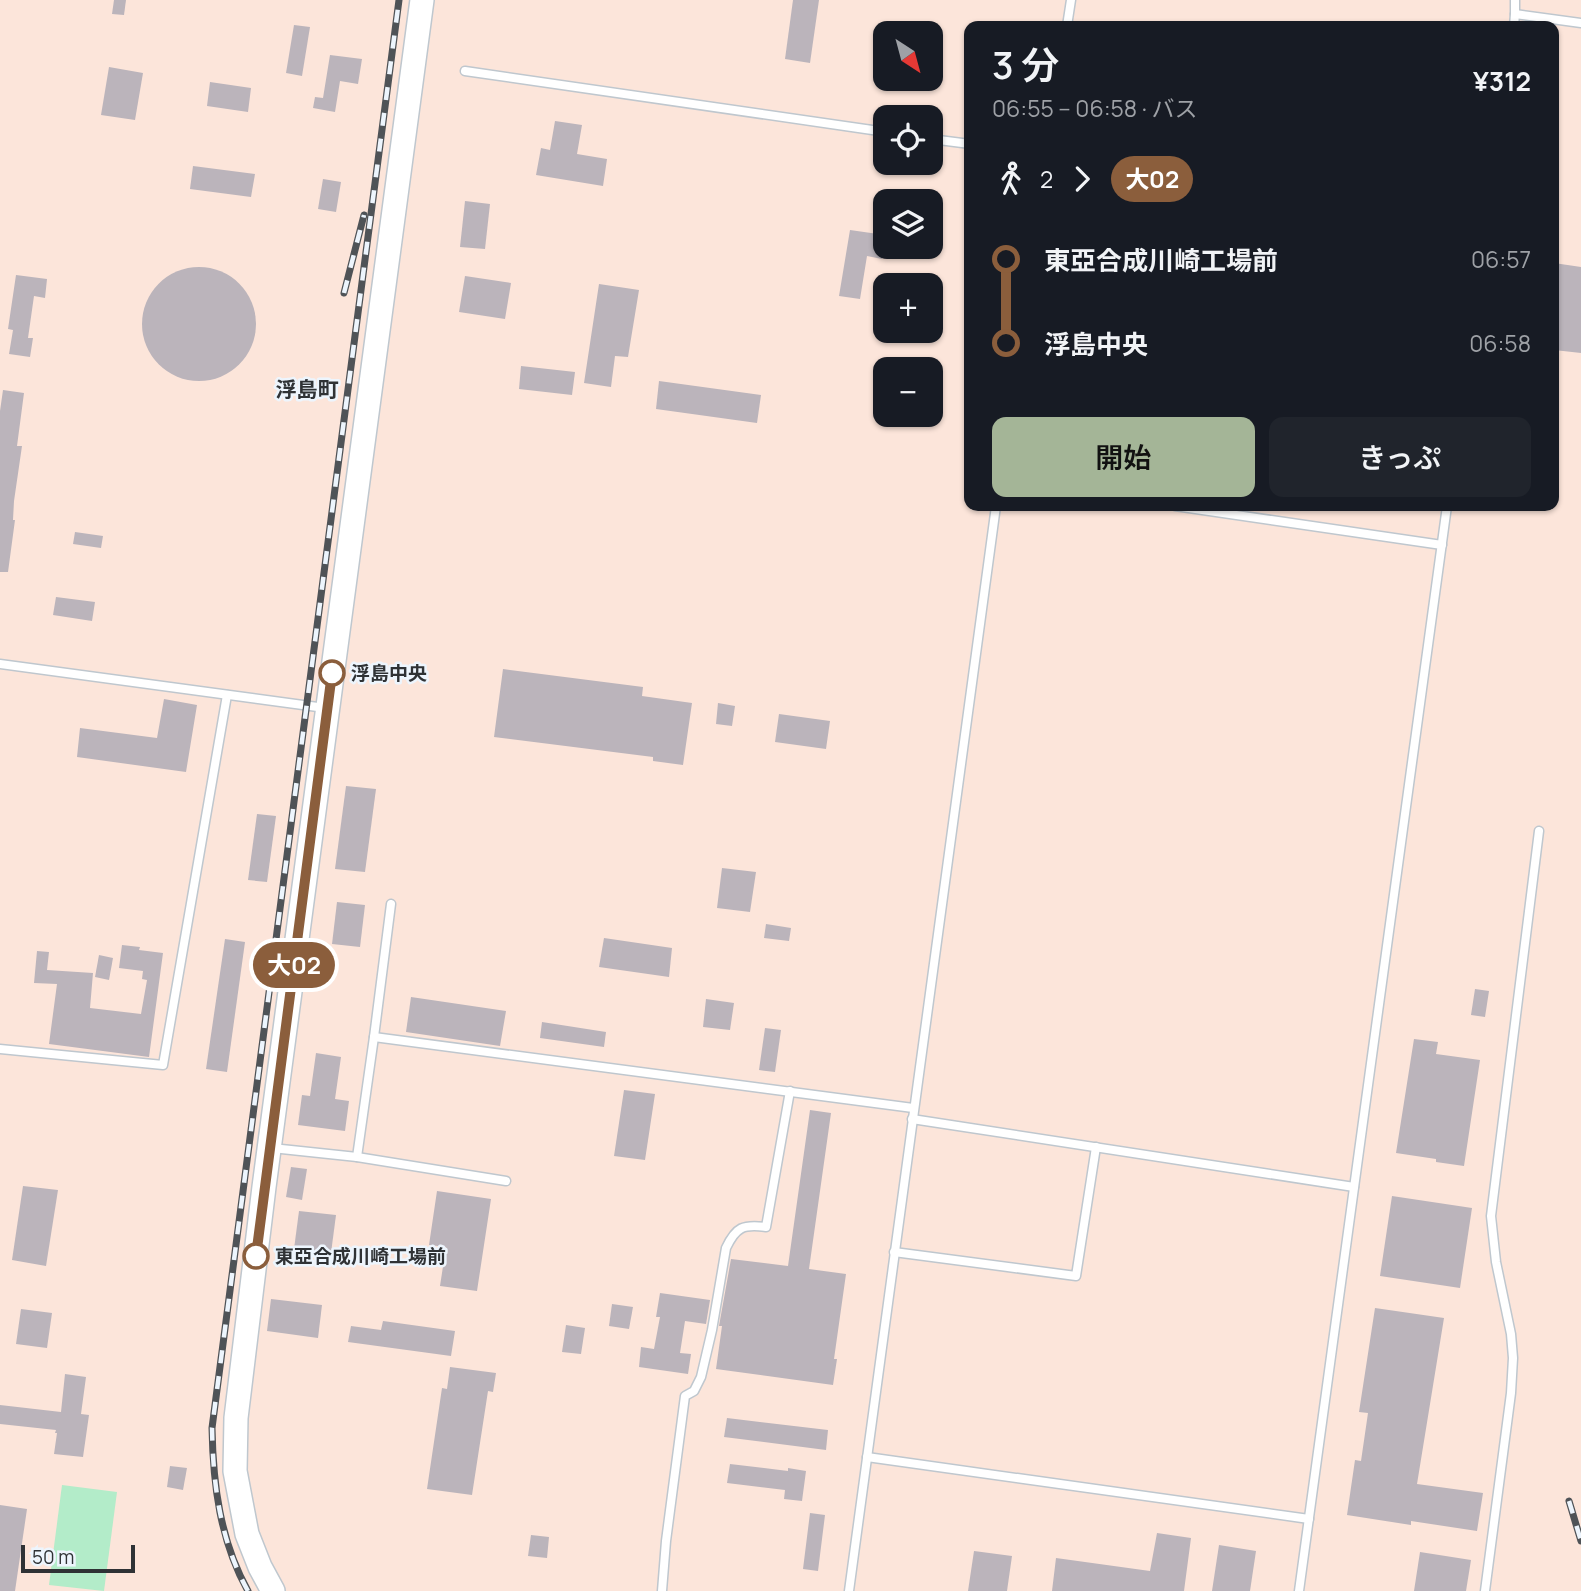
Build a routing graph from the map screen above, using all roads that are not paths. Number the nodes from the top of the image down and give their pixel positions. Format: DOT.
graph roads {
  1 [pos="422,0"];
  2 [pos="1071,0"];
  3 [pos="1515,0"];
  4 [pos="1515,15"];
  5 [pos="1068,21"];
  6 [pos="1514,21"];
  7 [pos="1581,23"];
  8 [pos="465,71"];
  9 [pos="873,130"];
  10 [pos="943,141"];
  11 [pos="964,143"];
  12 [pos="995,511"];
  13 [pos="1209,511"];
  14 [pos="1446,511"];
  15 [pos="1442,545"];
  16 [pos="0,664"];
  17 [pos="227,695"];
  18 [pos="328,708"];
  19 [pos="1539,831"];
  20 [pos="391,904"];
  21 [pos="374,1037"];
  22 [pos="0,1049"];
  23 [pos="790,1091"];
  24 [pos="913,1108"];
  25 [pos="912,1119"];
  26 [pos="270,1147"];
  27 [pos="1096,1147"];
  28 [pos="357,1157"];
  29 [pos="506,1181"];
  30 [pos="1354,1187"];
  31 [pos="894,1252"];
  32 [pos="867,1457"];
  33 [pos="1309,1519"];
  34 [pos="273,1591"];
  35 [pos="662,1591"];
  36 [pos="849,1591"];
  37 [pos="1299,1591"];
  38 [pos="1485,1591"];
  1 -- 18 [label="street"];
  2 -- 5 [label="lane"];
  3 -- 4 [label="lane"];
  4 -- 6 [label="lane"];
  4 -- 7 [label="lane"];
  8 -- 9 [label="lane"];
  10 -- 11 [label="lane"];
  12 -- 24 [label="lane"];
  13 -- 15 [label="lane"];
  14 -- 15 [label="lane"];
  15 -- 30 [label="lane"];
  16 -- 17 [label="lane"];
  17 -- 18 [label="lane"];
  17 -- 22 [label="lane"];
  18 -- 26 [label="street"];
  19 -- 38 [label="lane"];
  20 -- 21 [label="lane"];
  21 -- 23 [label="lane"];
  21 -- 28 [label="lane"];
  23 -- 24 [label="lane"];
  23 -- 35 [label="lane"];
  24 -- 25 [label="lane"];
  25 -- 27 [label="lane"];
  25 -- 31 [label="lane"];
  26 -- 28 [label="lane"];
  26 -- 34 [label="street"];
  27 -- 30 [label="lane"];
  27 -- 31 [label="lane"];
  28 -- 29 [label="lane"];
  30 -- 33 [label="lane"];
  31 -- 32 [label="lane"];
  32 -- 33 [label="lane"];
  32 -- 36 [label="lane"];
  33 -- 37 [label="lane"];
}
